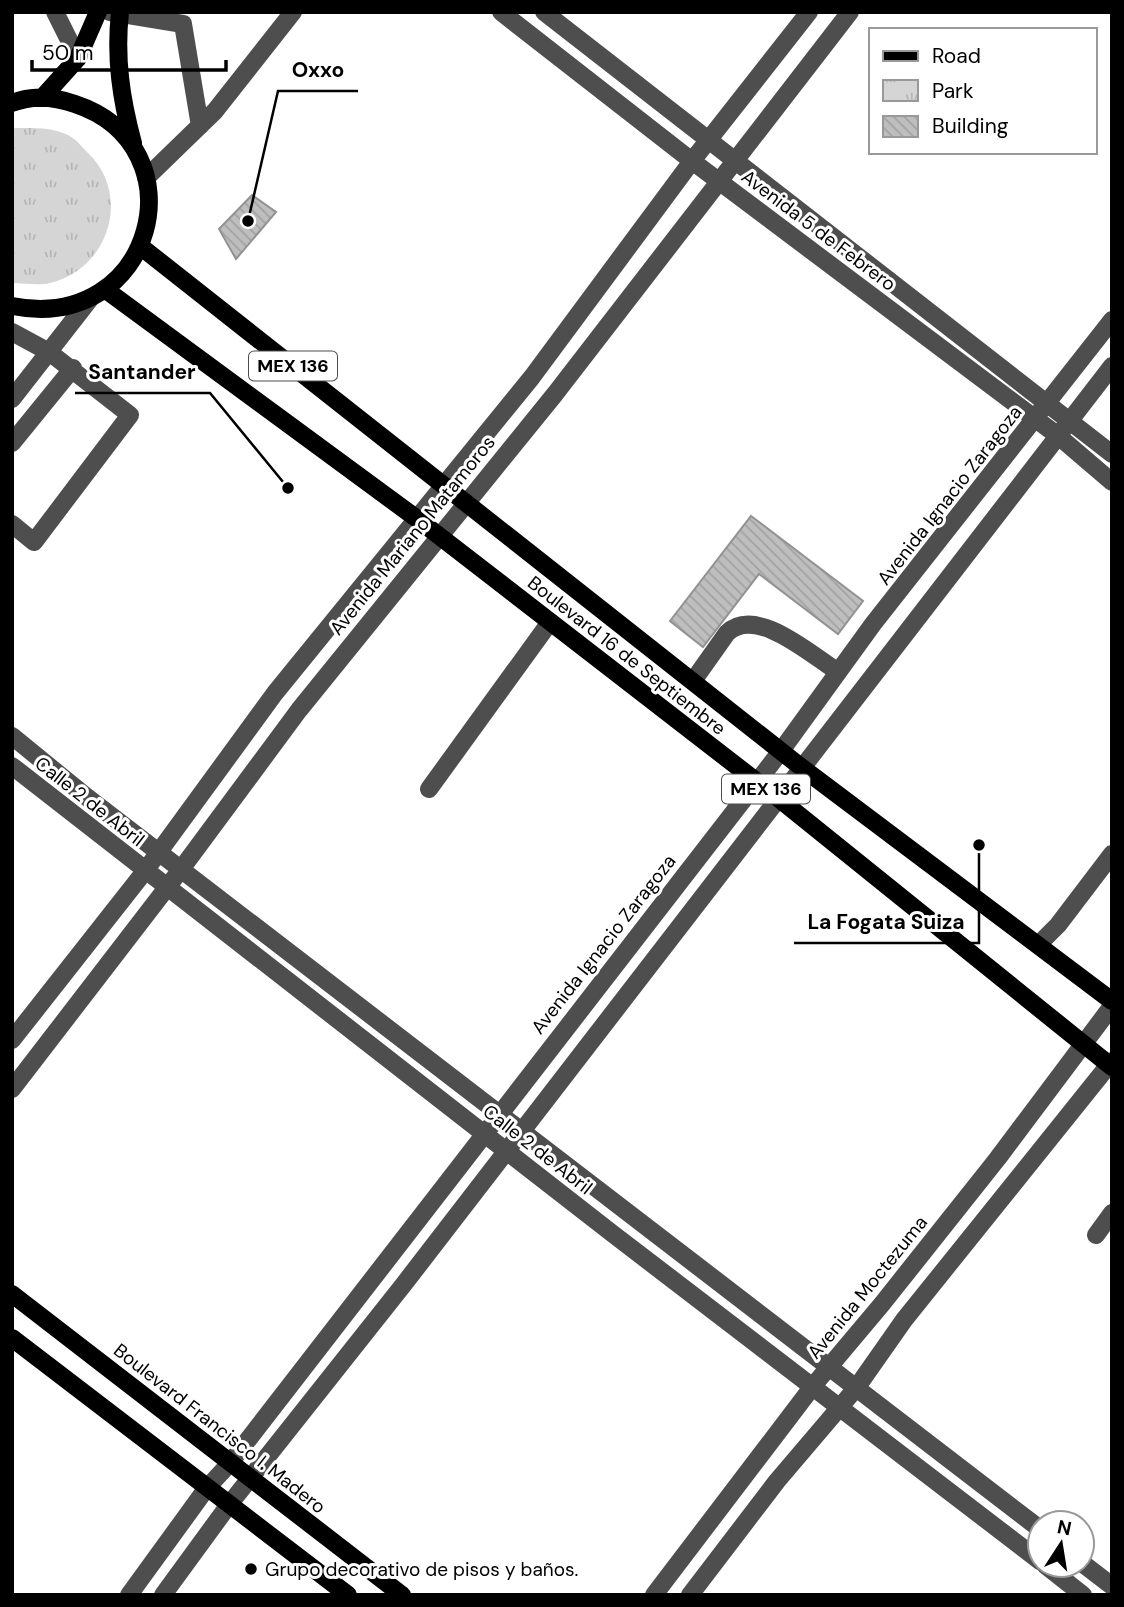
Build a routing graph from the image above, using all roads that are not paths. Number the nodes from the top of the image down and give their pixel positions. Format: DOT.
graph roads {
  1 [pos="55,12"];
  2 [pos="98,12"];
  3 [pos="293,12"];
  4 [pos="501,12"];
  5 [pos="809,12"];
  6 [pos="850,12"];
  7 [pos="117,13"];
  8 [pos="549,16"];
  9 [pos="537,40"];
  10 [pos="79,58"];
  11 [pos="42,98"];
  12 [pos="12,103"];
  13 [pos="200,126"];
  14 [pos="709,140"];
  15 [pos="136,153"];
  16 [pos="692,161"];
  17 [pos="737,161"];
  18 [pos="146,178"];
  19 [pos="718,180"];
  20 [pos="140,246"];
  21 [pos="888,279"];
  22 [pos="106,290"];
  23 [pos="872,297"];
  24 [pos="90,299"];
  25 [pos="12,306"];
  26 [pos="1112,320"];
  27 [pos="12,332"];
  28 [pos="50,352"];
  29 [pos="1112,366"];
  30 [pos="73,368"];
  31 [pos="532,377"];
  32 [pos="555,394"];
  33 [pos="12,399"];
  34 [pos="1047,403"];
  35 [pos="1034,419"];
  36 [pos="1070,419"];
  37 [pos="1057,435"];
  38 [pos="12,443"];
  39 [pos="1112,454"];
  40 [pos="1112,482"];
  41 [pos="445,485"];
  42 [pos="465,504"];
  43 [pos="416,519"];
  44 [pos="12,524"];
  45 [pos="950,530"];
  46 [pos="438,536"];
  47 [pos="971,548"];
  48 [pos="550,622"];
  49 [pos="873,624"];
  50 [pos="897,641"];
  51 [pos="837,671"];
  52 [pos="693,681"];
  53 [pos="275,693"];
  54 [pos="299,710"];
  55 [pos="12,736"];
  56 [pos="781,751"];
  57 [pos="12,766"];
  58 [pos="801,767"];
  59 [pos="756,781"];
  60 [pos="429,789"];
  61 [pos="88,798"];
  62 [pos="778,798"];
  63 [pos="72,816"];
  64 [pos="158,852"];
  65 [pos="1112,854"];
  66 [pos="182,868"];
  67 [pos="145,871"];
  68 [pos="166,887"];
  69 [pos="1039,944"];
  70 [pos="297,959"];
  71 [pos="62,977"];
  72 [pos="283,977"];
  73 [pos="83,996"];
  74 [pos="1112,1001"];
  75 [pos="1112,1006"];
  76 [pos="391,1031"];
  77 [pos="12,1040"];
  78 [pos="1082,1044"];
  79 [pos="377,1050"];
  80 [pos="1111,1064"];
  81 [pos="12,1089"];
  82 [pos="498,1113"];
  83 [pos="522,1131"];
  84 [pos="484,1133"];
  85 [pos="507,1150"];
  86 [pos="998,1158"];
  87 [pos="1021,1177"];
  88 [pos="1112,1213"];
  89 [pos="630,1217"];
  90 [pos="613,1234"];
  91 [pos="1096,1235"];
  92 [pos="380,1269"];
  93 [pos="404,1284"];
  94 [pos="726,1289"];
  95 [pos="12,1294"];
  96 [pos="882,1304"];
  97 [pos="710,1308"];
  98 [pos="904,1320"];
  99 [pos="12,1338"];
  100 [pos="830,1366"];
  101 [pos="813,1386"];
  102 [pos="857,1387"];
  103 [pos="839,1407"];
  104 [pos="230,1463"];
  105 [pos="755,1463"];
  106 [pos="961,1466"];
  107 [pos="252,1480"];
  108 [pos="776,1482"];
  109 [pos="942,1487"];
  110 [pos="206,1489"];
  111 [pos="228,1506"];
  112 [pos="1026,1519"];
  113 [pos="1026,1550"];
  114 [pos="1096,1574"];
  115 [pos="1063,1579"];
  116 [pos="1112,1586"];
  117 [pos="129,1595"];
  118 [pos="163,1595"];
  119 [pos="348,1595"];
  120 [pos="402,1595"];
  121 [pos="654,1595"];
  122 [pos="690,1595"];
  123 [pos="1083,1595"];
  1 -- 10 [label="street"];
  2 -- 10 [label="main road"];
  3 -- 13 [label="street"];
  4 -- 9 [label="street, Avenida 5 de Febrero"];
  5 -- 14 [label="street, Avenida Mariano Matamoros"];
  6 -- 17 [label="street, Avenida Mariano Matamoros"];
  7 -- 13 [label="street"];
  7 -- 15 [label="main road"];
  8 -- 9 [label="street"];
  8 -- 14 [label="street, Avenida 5 de Febrero"];
  9 -- 16 [label="street, Avenida 5 de Febrero"];
  10 -- 11 [label="main road"];
  11 -- 12 [label="main road"];
  11 -- 15 [label="main road"];
  13 -- 18 [label="street"];
  14 -- 16 [label="street, Avenida Mariano Matamoros"];
  14 -- 17 [label="street, Avenida 5 de Febrero"];
  15 -- 18 [label="main road"];
  16 -- 19 [label="street, Avenida 5 de Febrero"];
  16 -- 31 [label="street, Avenida Mariano Matamoros"];
  17 -- 19 [label="street, Avenida Mariano Matamoros"];
  17 -- 21 [label="street, Avenida 5 de Febrero"];
  18 -- 20 [label="main road"];
  19 -- 23 [label="street, Avenida 5 de Febrero"];
  19 -- 32 [label="street, Avenida Mariano Matamoros"];
  20 -- 22 [label="main road"];
  20 -- 41 [label="main road, Boulevard 16 de Septiembre / MEX 136"];
  21 -- 23 [label="street"];
  21 -- 34 [label="street, Avenida 5 de Febrero"];
  22 -- 24 [label="main road"];
  22 -- 43 [label="main road, Boulevard 16 de Septiembre / MEX 136"];
  23 -- 35 [label="street, Avenida 5 de Febrero"];
  24 -- 25 [label="main road"];
  24 -- 28 [label="street"];
  26 -- 34 [label="street, Avenida Ignacio Zaragoza"];
  27 -- 28 [label="street"];
  28 -- 30 [label="street"];
  28 -- 33 [label="street"];
  29 -- 36 [label="street"];
  30 -- 38 [label="street"];
  30 -- 44 [label="street"];
  31 -- 32 [label="street"];
  31 -- 41 [label="street, Avenida Mariano Matamoros"];
  32 -- 42 [label="street, Avenida Mariano Matamoros"];
  34 -- 35 [label="street, Avenida Ignacio Zaragoza"];
  34 -- 36 [label="street, Avenida 5 de Febrero"];
  35 -- 37 [label="street, Avenida 5 de Febrero"];
  35 -- 45 [label="street, Avenida Ignacio Zaragoza"];
  36 -- 37 [label="street"];
  36 -- 39 [label="street, Avenida 5 de Febrero"];
  37 -- 40 [label="street, Avenida 5 de Febrero"];
  37 -- 47 [label="street"];
  41 -- 42 [label="main road, Boulevard 16 de Septiembre / MEX 136"];
  41 -- 43 [label="street, Avenida Mariano Matamoros"];
  42 -- 46 [label="street, Avenida Mariano Matamoros"];
  42 -- 52 [label="main road, Boulevard 16 de Septiembre / MEX 136"];
  43 -- 46 [label="main road, Boulevard 16 de Septiembre / MEX 136"];
  43 -- 53 [label="street, Avenida Mariano Matamoros"];
  45 -- 47 [label="street"];
  45 -- 49 [label="street, Avenida Ignacio Zaragoza"];
  46 -- 48 [label="main road, Boulevard 16 de Septiembre / MEX 136"];
  46 -- 54 [label="street, Avenida Mariano Matamoros"];
  47 -- 50 [label="street"];
  48 -- 59 [label="main road, Boulevard 16 de Septiembre / MEX 136"];
  48 -- 60 [label="street"];
  49 -- 50 [label="street"];
  49 -- 51 [label="street, Avenida Ignacio Zaragoza"];
  50 -- 58 [label="street"];
  51 -- 52 [label="street"];
  51 -- 56 [label="street, Avenida Ignacio Zaragoza"];
  52 -- 56 [label="main road, Boulevard 16 de Septiembre / MEX 136"];
  53 -- 54 [label="street"];
  53 -- 64 [label="street, Avenida Mariano Matamoros"];
  54 -- 66 [label="street, Avenida Mariano Matamoros"];
  55 -- 61 [label="street, Calle 2 de Abril"];
  56 -- 58 [label="main road, Boulevard 16 de Septiembre / MEX 136"];
  56 -- 59 [label="street, Avenida Ignacio Zaragoza"];
  57 -- 63 [label="street, Calle 2 de Abril"];
  58 -- 62 [label="street"];
  58 -- 69 [label="main road, Boulevard 16 de Septiembre / MEX 136"];
  59 -- 62 [label="main road, Boulevard 16 de Septiembre / MEX 136"];
  59 -- 82 [label="street, Avenida Ignacio Zaragoza"];
  61 -- 63 [label="street"];
  61 -- 64 [label="street, Calle 2 de Abril"];
  62 -- 78 [label="main road, Boulevard 16 de Septiembre / MEX 136"];
  62 -- 83 [label="street"];
  63 -- 67 [label="street, Calle 2 de Abril"];
  64 -- 66 [label="street, Calle 2 de Abril"];
  64 -- 67 [label="street, Avenida Mariano Matamoros"];
  65 -- 69 [label="street"];
  66 -- 68 [label="street, Avenida Mariano Matamoros"];
  66 -- 70 [label="street, Calle 2 de Abril"];
  67 -- 68 [label="street, Calle 2 de Abril"];
  67 -- 71 [label="street, Avenida Mariano Matamoros"];
  68 -- 72 [label="street, Calle 2 de Abril"];
  68 -- 73 [label="street, Avenida Mariano Matamoros"];
  69 -- 74 [label="main road, Boulevard 16 de Septiembre / MEX 136"];
  70 -- 72 [label="street"];
  70 -- 76 [label="street, Calle 2 de Abril"];
  71 -- 73 [label="street"];
  71 -- 77 [label="street, Avenida Mariano Matamoros"];
  72 -- 79 [label="street, Calle 2 de Abril"];
  73 -- 81 [label="street, Avenida Mariano Matamoros"];
  75 -- 78 [label="street, Avenida Moctezuma"];
  76 -- 79 [label="street"];
  76 -- 82 [label="street, Calle 2 de Abril"];
  78 -- 80 [label="main road, Boulevard 16 de Septiembre / MEX 136"];
  78 -- 86 [label="street, Avenida Moctezuma"];
  79 -- 84 [label="street, Calle 2 de Abril"];
  80 -- 87 [label="street"];
  82 -- 83 [label="street, Calle 2 de Abril"];
  82 -- 84 [label="street, Avenida Ignacio Zaragoza"];
  83 -- 85 [label="street"];
  83 -- 89 [label="street, Calle 2 de Abril"];
  84 -- 85 [label="street, Calle 2 de Abril"];
  84 -- 92 [label="street, Avenida Ignacio Zaragoza"];
  85 -- 90 [label="street, Calle 2 de Abril"];
  85 -- 93 [label="street"];
  86 -- 87 [label="street"];
  86 -- 96 [label="street, Avenida Moctezuma"];
  87 -- 98 [label="street"];
  88 -- 91 [label="street"];
  89 -- 90 [label="street"];
  89 -- 94 [label="street, Calle 2 de Abril"];
  90 -- 97 [label="street, Calle 2 de Abril"];
  92 -- 93 [label="street"];
  92 -- 104 [label="street, Avenida Ignacio Zaragoza"];
  93 -- 107 [label="street"];
  94 -- 97 [label="street"];
  94 -- 100 [label="street, Calle 2 de Abril"];
  95 -- 104 [label="main road, Boulevard Francisco I. Madero"];
  96 -- 98 [label="street"];
  96 -- 100 [label="street, Avenida Moctezuma"];
  97 -- 101 [label="street, Calle 2 de Abril"];
  98 -- 102 [label="street"];
  99 -- 110 [label="main road"];
  100 -- 101 [label="street, Avenida Moctezuma"];
  100 -- 102 [label="street, Calle 2 de Abril"];
  101 -- 103 [label="street, Calle 2 de Abril"];
  101 -- 105 [label="street, Avenida Moctezuma"];
  102 -- 103 [label="street"];
  102 -- 106 [label="street, Calle 2 de Abril"];
  103 -- 108 [label="street"];
  103 -- 109 [label="street, Calle 2 de Abril"];
  104 -- 107 [label="main road, Boulevard Francisco I. Madero"];
  104 -- 110 [label="street, Avenida Ignacio Zaragoza"];
  105 -- 108 [label="street"];
  105 -- 121 [label="street, Avenida Moctezuma"];
  106 -- 109 [label="street"];
  106 -- 112 [label="street, Calle 2 de Abril"];
  107 -- 111 [label="street"];
  107 -- 120 [label="main road, Boulevard Francisco I. Madero"];
  108 -- 122 [label="street"];
  109 -- 113 [label="street, Calle 2 de Abril"];
  110 -- 111 [label="main road"];
  110 -- 117 [label="street, Avenida Ignacio Zaragoza"];
  111 -- 118 [label="street"];
  111 -- 119 [label="main road"];
  114 -- 116 [label="street"];
  115 -- 123 [label="street"];
}
